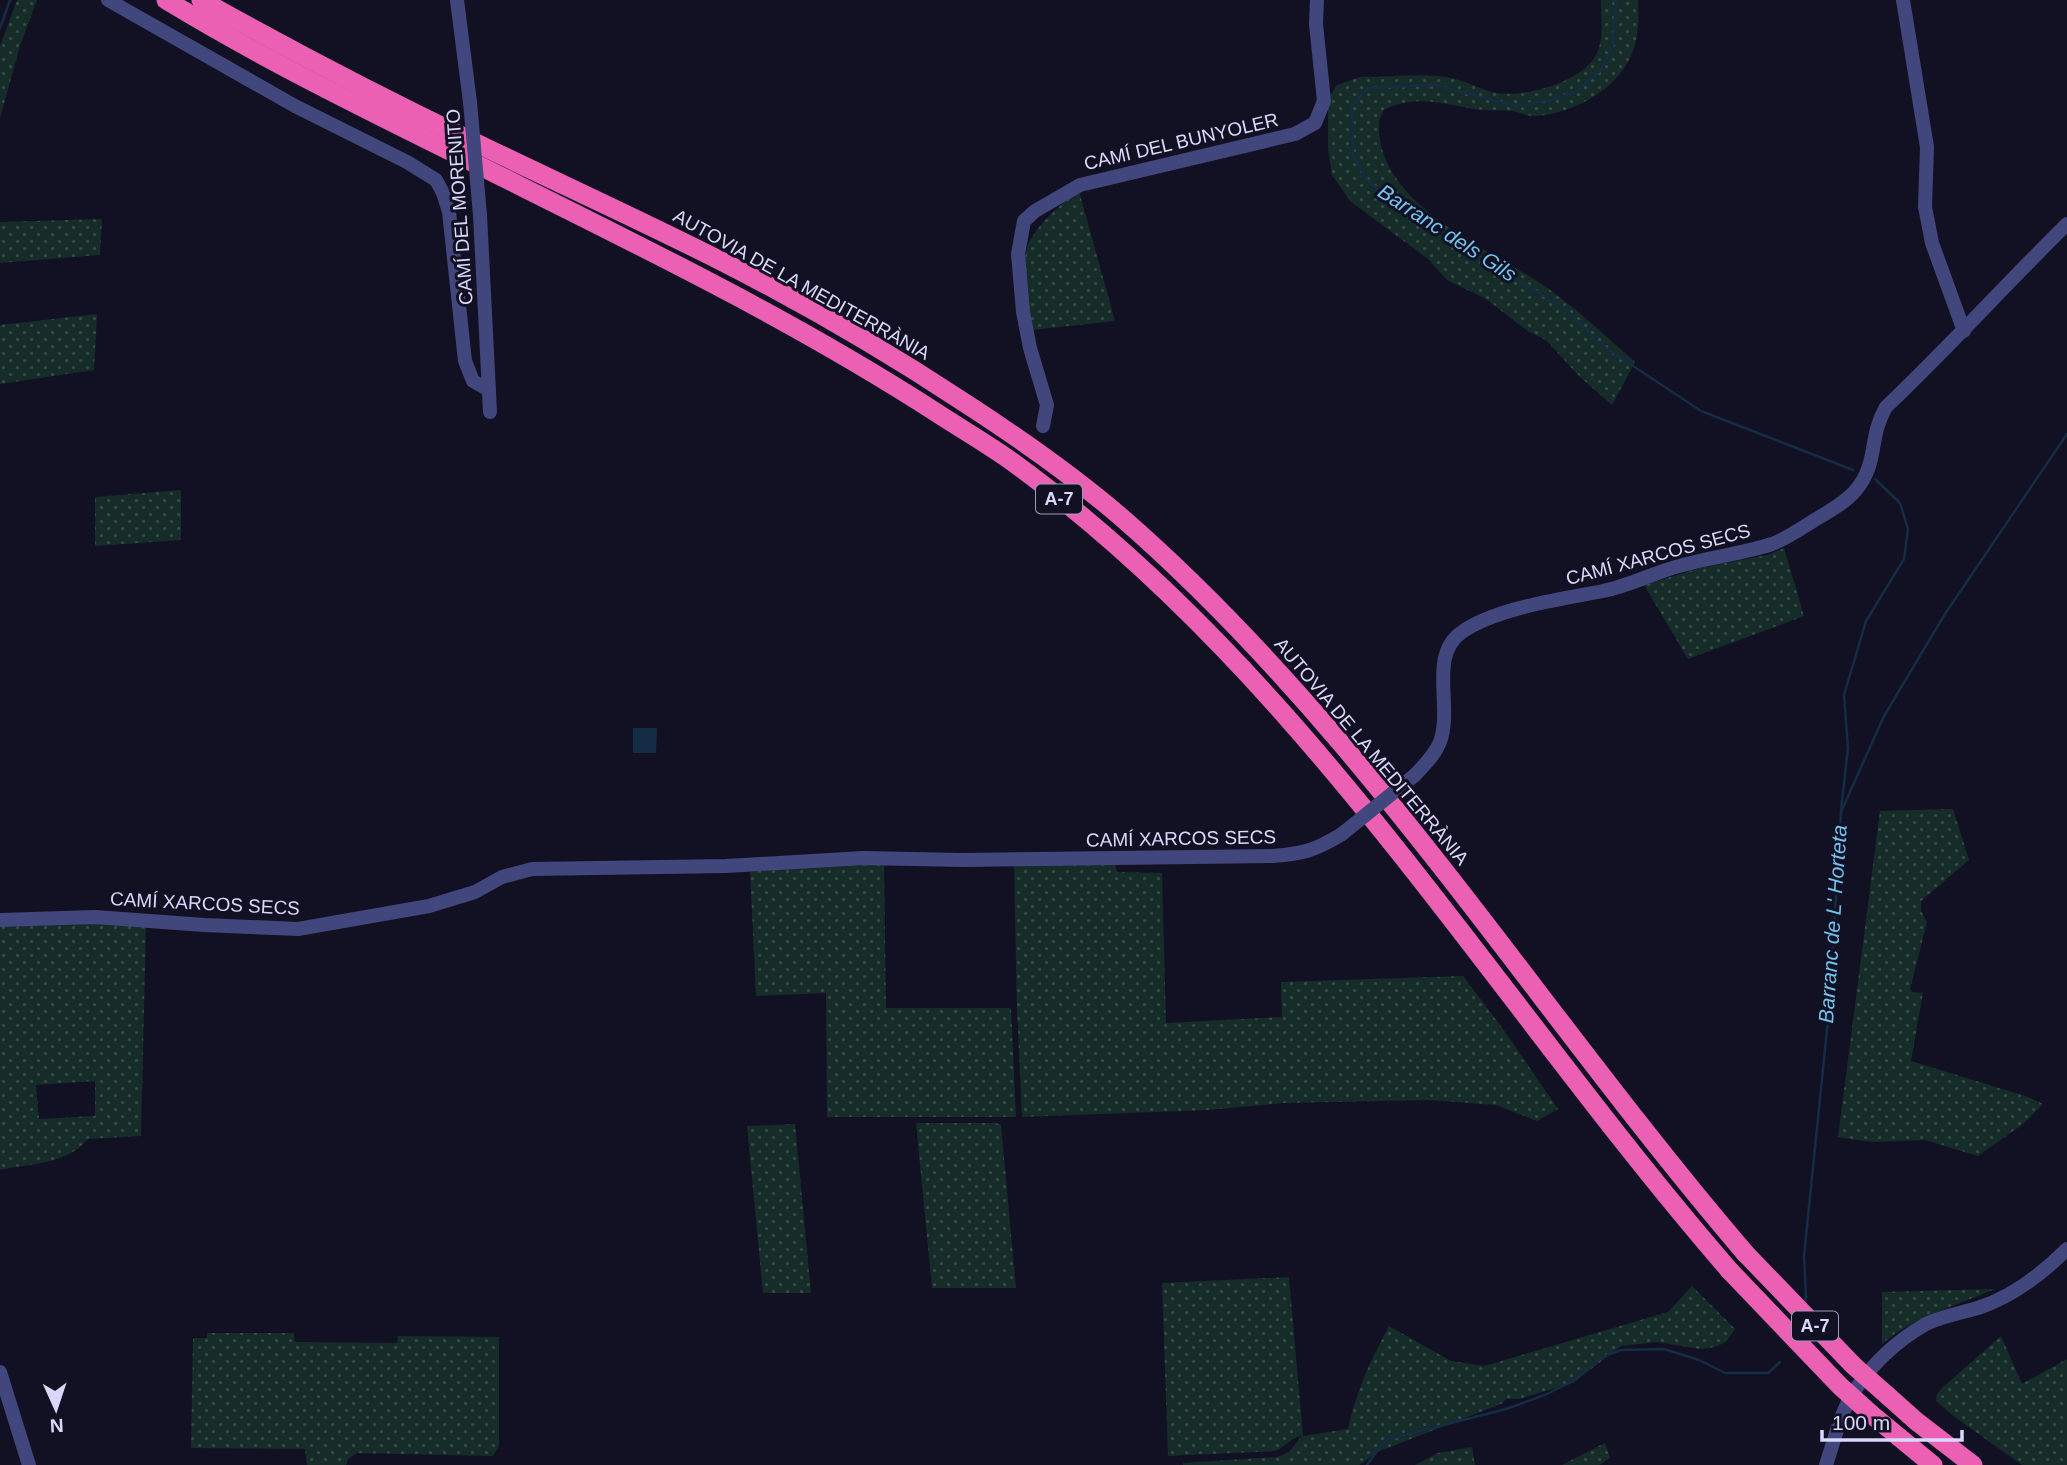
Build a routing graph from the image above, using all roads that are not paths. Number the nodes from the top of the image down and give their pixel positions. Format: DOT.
graph roads {
  1 [pos="108,0"];
  2 [pos="166,0"];
  3 [pos="201,0"];
  4 [pos="457,0"];
  5 [pos="1317,0"];
  6 [pos="1903,0"];
  7 [pos="2067,224"];
  8 [pos="1964,331"];
  9 [pos="489,390"];
  10 [pos="490,412"];
  11 [pos="1043,426"];
  12 [pos="0,920"];
  13 [pos="2067,1249"];
  14 [pos="0,1372"];
  15 [pos="29,1465"];
  16 [pos="1826,1465"];
  17 [pos="1933,1465"];
  18 [pos="1973,1465"];
  1 -- 9 [label="street"];
  2 -- 17 [label="highway, A-7, bridge"];
  3 -- 18 [label="highway, AUTOVIA DE LA MEDITERRÀNIA / A-7, bridge"];
  4 -- 9 [label="street, CAMÍ DEL MORENITO, bridge"];
  5 -- 11 [label="street, CAMÍ DEL BUNYOLER"];
  6 -- 8 [label="street"];
  7 -- 8 [label="street, CAMÍ XARCOS SECS"];
  8 -- 12 [label="street, CAMÍ XARCOS SECS, bridge"];
  9 -- 10 [label="street, CAMÍ DEL MORENITO"];
  13 -- 16 [label="street"];
  14 -- 15 [label="street"];
}
